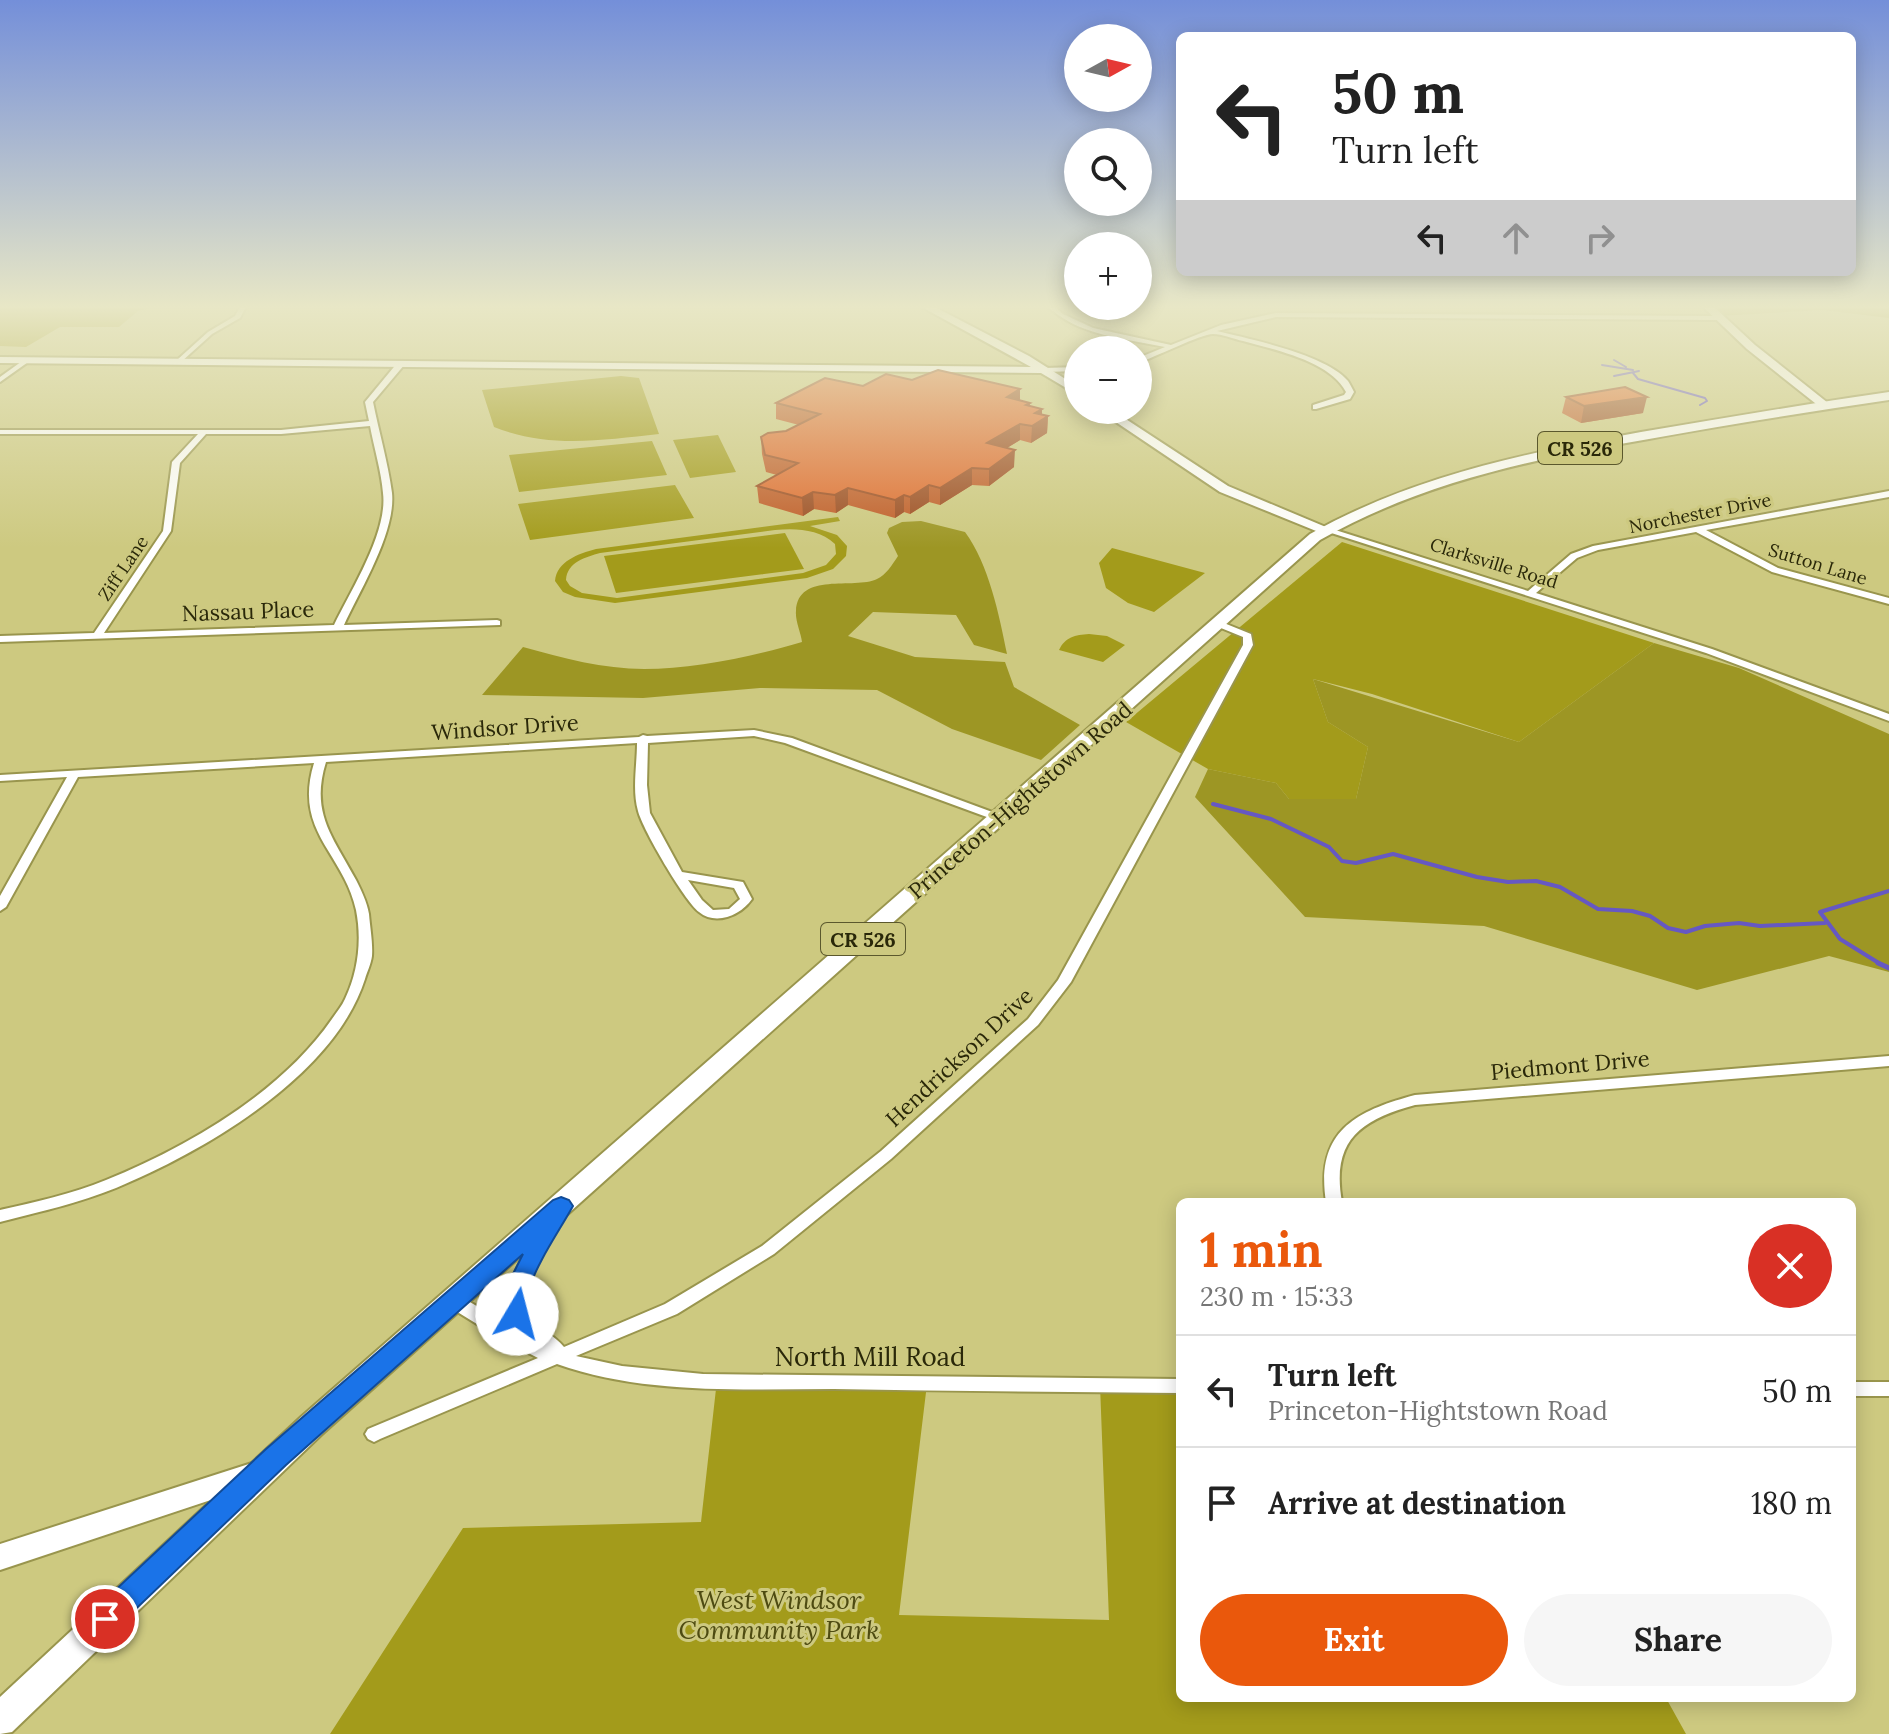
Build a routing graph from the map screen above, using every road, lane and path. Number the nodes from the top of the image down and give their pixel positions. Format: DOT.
graph roads {
  1 [pos="381,386"];
  2 [pos="1348,386"];
  3 [pos="1801,386"];
  4 [pos="1889,396"];
  5 [pos="1824,405"];
  6 [pos="1316,407"];
  7 [pos="372,423"];
  8 [pos="1125,424"];
  9 [pos="205,431"];
  10 [pos="0,432"];
  11 [pos="1889,494"];
  12 [pos="1697,529"];
  13 [pos="1326,530"];
  14 [pos="1530,594"];
  15 [pos="1889,601"];
  16 [pos="497,623"];
  17 [pos="1219,624"];
  18 [pos="338,628"];
  19 [pos="97,636"];
  20 [pos="0,639"];
  21 [pos="1889,718"];
  22 [pos="643,738"];
  23 [pos="321,759"];
  24 [pos="74,774"];
  25 [pos="0,778"];
  26 [pos="999,818"];
  27 [pos="681,875"];
  28 [pos="0,907"];
  29 [pos="1886,1063"];
  30 [pos="1333,1198"];
  31 [pos="561,1206"];
  32 [pos="0,1216"];
  33 [pos="452,1300"];
  34 [pos="562,1357"];
  35 [pos="1176,1386"];
  36 [pos="1856,1389"];
  37 [pos="1889,1389"];
  38 [pos="374,1434"];
  39 [pos="259,1473"];
  40 [pos="0,1557"];
  41 [pos="0,1720"];
  1 -- 7 [label="street"];
  2 -- 6 [label="street"];
  3 -- 5 [label="street"];
  4 -- 5 [label="main road, Princeton-Hightstown Road / CR 526"];
  5 -- 13 [label="main road, Princeton-Hightstown Road / CR 526"];
  7 -- 9 [label="street"];
  7 -- 18 [label="street"];
  8 -- 13 [label="street, Clarksville Road"];
  9 -- 10 [label="street"];
  9 -- 19 [label="street, Ziff Lane"];
  11 -- 12 [label="street, Norchester Drive"];
  12 -- 14 [label="street, Norchester Drive"];
  12 -- 15 [label="street, Sutton Lane"];
  13 -- 14 [label="street, Clarksville Road"];
  13 -- 17 [label="main road, Princeton-Hightstown Road / CR 526"];
  14 -- 21 [label="street, Clarksville Road"];
  16 -- 18 [label="street, Nassau Place"];
  17 -- 26 [label="main road, Princeton-Hightstown Road / CR 526"];
  17 -- 34 [label="street, Hendrickson Drive"];
  18 -- 19 [label="street, Nassau Place"];
  19 -- 20 [label="street, Nassau Place"];
  22 -- 23 [label="street, Windsor Drive"];
  22 -- 26 [label="street, Windsor Drive"];
  22 -- 27 [label="street"];
  23 -- 24 [label="street, Windsor Drive"];
  23 -- 32 [label="street"];
  24 -- 25 [label="street, Windsor Drive"];
  24 -- 28 [label="street"];
  26 -- 31 [label="main road, Princeton-Hightstown Road / CR 526"];
  27 -- 27 [label="street"];
  29 -- 30 [label="street, Piedmont Drive"];
  31 -- 33 [label="main road, Princeton-Hightstown Road / CR 526"];
  31 -- 34 [label="street, North Mill Road"];
  33 -- 34 [label="street, North Mill Road"];
  33 -- 39 [label="main road, Princeton-Hightstown Road / CR 526"];
  34 -- 35 [label="street, North Mill Road"];
  34 -- 38 [label="street"];
  36 -- 37 [label="street"];
  39 -- 40 [label="street, CR 526"];
  39 -- 41 [label="main road, Princeton-Hightstown Road"];
}
